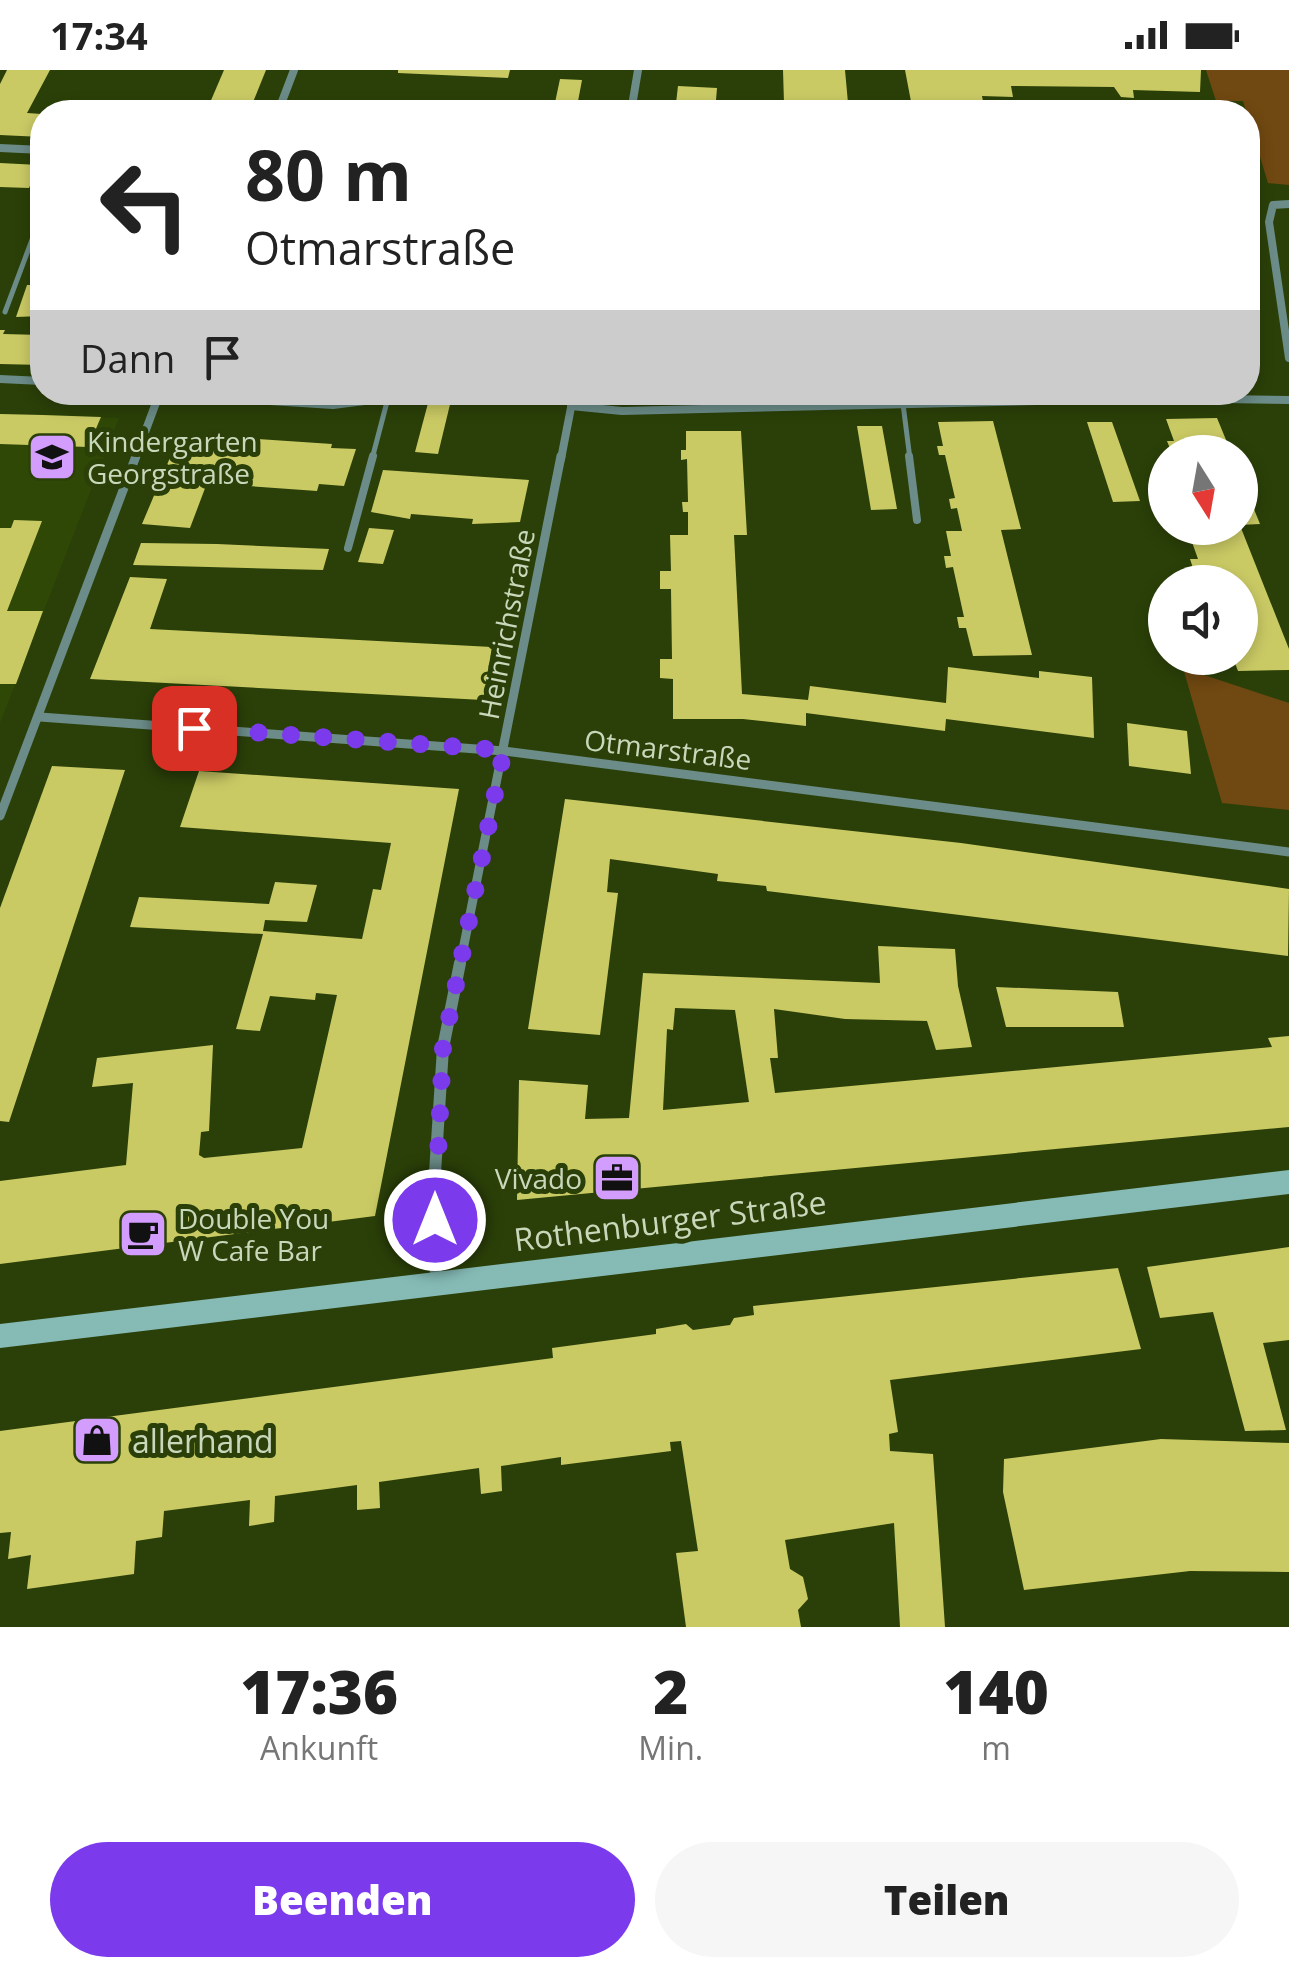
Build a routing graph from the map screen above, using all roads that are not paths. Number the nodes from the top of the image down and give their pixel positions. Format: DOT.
graph roads {
  1 [pos="294,70"];
  2 [pos="638,70"];
  3 [pos="283,100"];
  4 [pos="632,100"];
  5 [pos="0,148"];
  6 [pos="30,149"];
  7 [pos="1289,204"];
  8 [pos="30,245"];
  9 [pos="6,312"];
  10 [pos="1289,358"];
  11 [pos="0,380"];
  12 [pos="30,381"];
  13 [pos="1260,399"];
  14 [pos="1289,400"];
  15 [pos="155,405"];
  16 [pos="386,405"];
  17 [pos="856,405"];
  18 [pos="903,405"];
  19 [pos="571,406"];
  20 [pos="917,520"];
  21 [pos="348,548"];
  22 [pos="40,717"];
  23 [pos="504,750"];
  24 [pos="0,816"];
  25 [pos="1289,852"];
  26 [pos="1289,1182"];
  27 [pos="436,1281"];
  28 [pos="0,1336"];
  1 -- 3 [label="street"];
  2 -- 4 [label="street"];
  5 -- 6 [label="street"];
  7 -- 10 [label="street"];
  8 -- 9 [label="lane"];
  11 -- 12 [label="street"];
  13 -- 14 [label="street"];
  15 -- 22 [label="street"];
  16 -- 21 [label="lane"];
  17 -- 19 [label="street"];
  18 -- 20 [label="lane"];
  19 -- 23 [label="street, Heinrichstraße"];
  22 -- 23 [label="street, Otmarstraße"];
  22 -- 24 [label="street"];
  23 -- 25 [label="street, Otmarstraße"];
  23 -- 27 [label="street, Heinrichstraße"];
  26 -- 27 [label="main road, Rothenburger Straße"];
  27 -- 28 [label="main road, Rothenburger Straße"];
}
